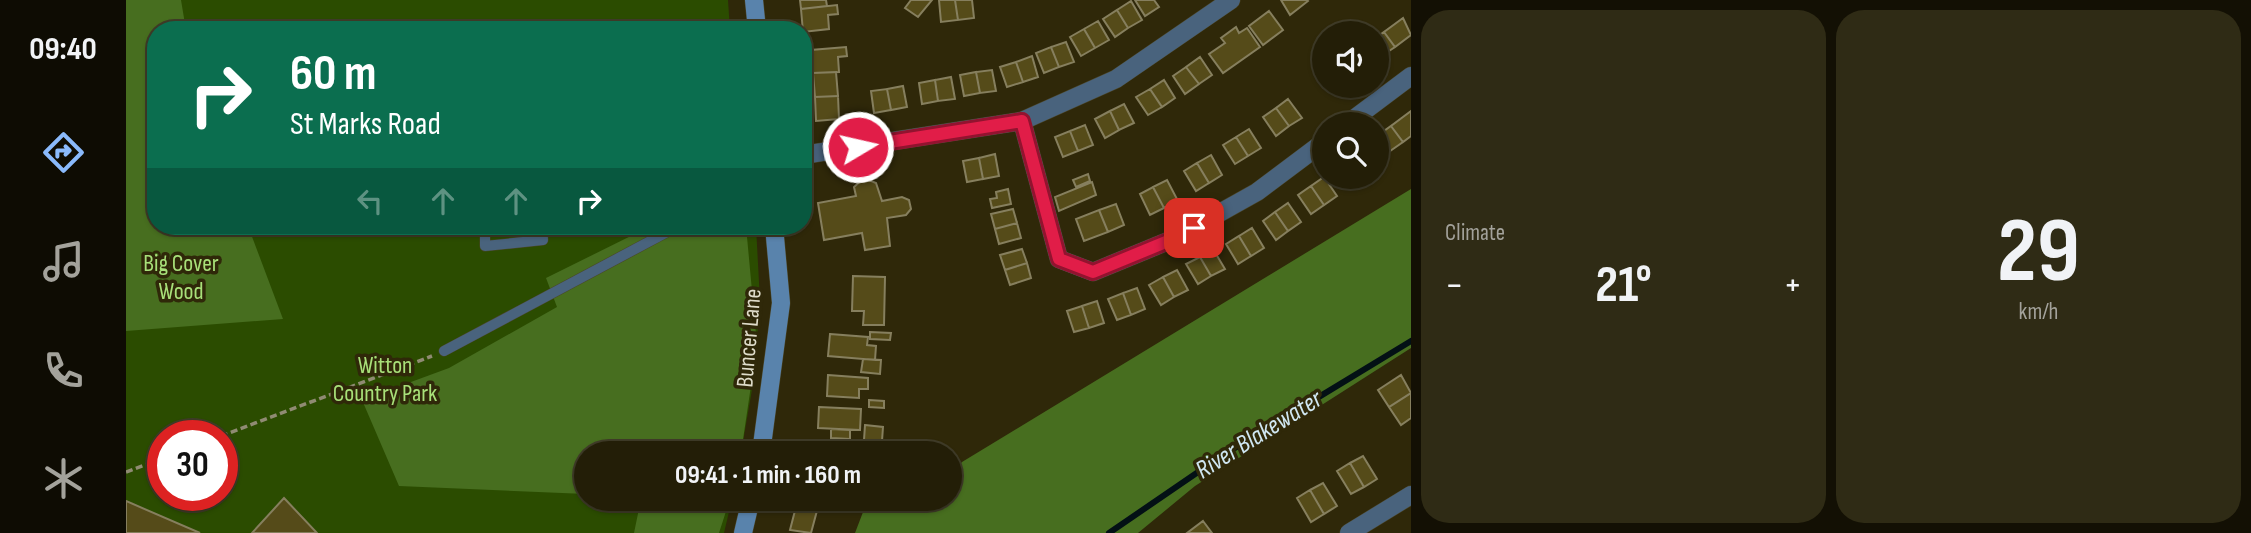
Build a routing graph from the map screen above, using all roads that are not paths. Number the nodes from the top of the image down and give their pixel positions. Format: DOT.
graph roads {
  1 [pos="754,0"];
  2 [pos="1231,0"];
  3 [pos="756,21"];
  4 [pos="1411,76"];
  5 [pos="1363,112"];
  6 [pos="1022,121"];
  7 [pos="1312,151"];
  8 [pos="812,154"];
  9 [pos="485,235"];
  10 [pos="543,235"];
  11 [pos="662,235"];
  12 [pos="775,235"];
  13 [pos="444,351"];
  14 [pos="763,441"];
  15 [pos="1411,495"];
  16 [pos="748,511"];
  17 [pos="743,533"];
  18 [pos="1349,533"];
  1 -- 3 [label="main road"];
  2 -- 6 [label="street"];
  4 -- 5 [label="street"];
  6 -- 7 [label="street"];
  6 -- 8 [label="street"];
  9 -- 10 [label="lane"];
  11 -- 13 [label="lane"];
  12 -- 14 [label="main road, Buncer Lane"];
  15 -- 18 [label="street"];
  16 -- 17 [label="main road"];
}
